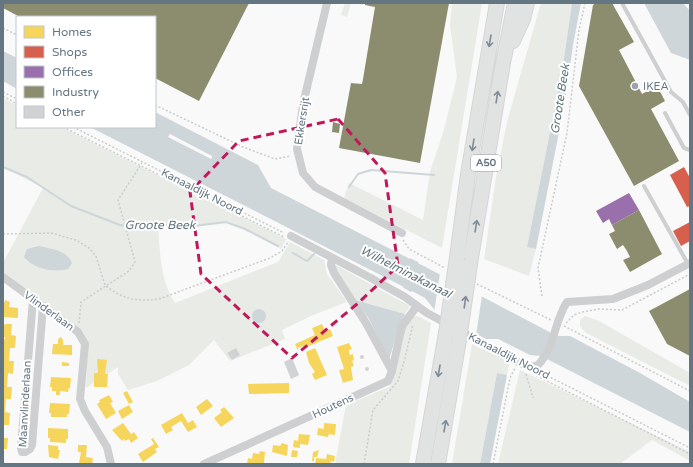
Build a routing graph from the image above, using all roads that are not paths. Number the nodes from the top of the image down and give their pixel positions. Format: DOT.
graph roads {
  1 [pos="328,3"];
  2 [pos="497,3"];
  3 [pos="515,3"];
  4 [pos="527,3"];
  5 [pos="622,3"];
  6 [pos="503,63"];
  7 [pos="665,113"];
  8 [pos="690,115"];
  9 [pos="690,150"];
  10 [pos="644,186"];
  11 [pos="402,233"];
  12 [pos="290,238"];
  13 [pos="332,258"];
  14 [pos="689,264"];
  15 [pos="3,277"];
  16 [pos="33,299"];
  17 [pos="43,306"];
  18 [pos="417,306"];
  19 [pos="392,371"];
  20 [pos="111,464"];
  21 [pos="204,464"];
  22 [pos="423,464"];
  23 [pos="438,464"];
  1 -- 11 [label="street, Ekkersrijt"];
  2 -- 22 [label="highway, A50, one-way, bridge"];
  3 -- 6 [label="highway, A50"];
  4 -- 6 [label="highway, A50"];
  5 -- 8 [label="lane"];
  23 -- 6 [label="highway, A50, one-way, bridge"];
  7 -- 9 [label="lane"];
  10 -- 14 [label="lane"];
  12 -- 13 [label="street, Kanaaldijk Noord"];
  13 -- 18 [label="street, Kanaaldijk Noord"];
  13 -- 19 [label="street"];
  14 -- 18 [label="street, Kanaaldijk Noord"];
  15 -- 16 [label="street, Vlinderlaan"];
  16 -- 17 [label="street, Vlinderlaan"];
  16 -- 17 [label="street, Maanvlinderlaan"];
  17 -- 20 [label="street, Vlinderlaan"];
  18 -- 19 [label="street, Houtens"];
  19 -- 21 [label="street, Houtens"];
}
